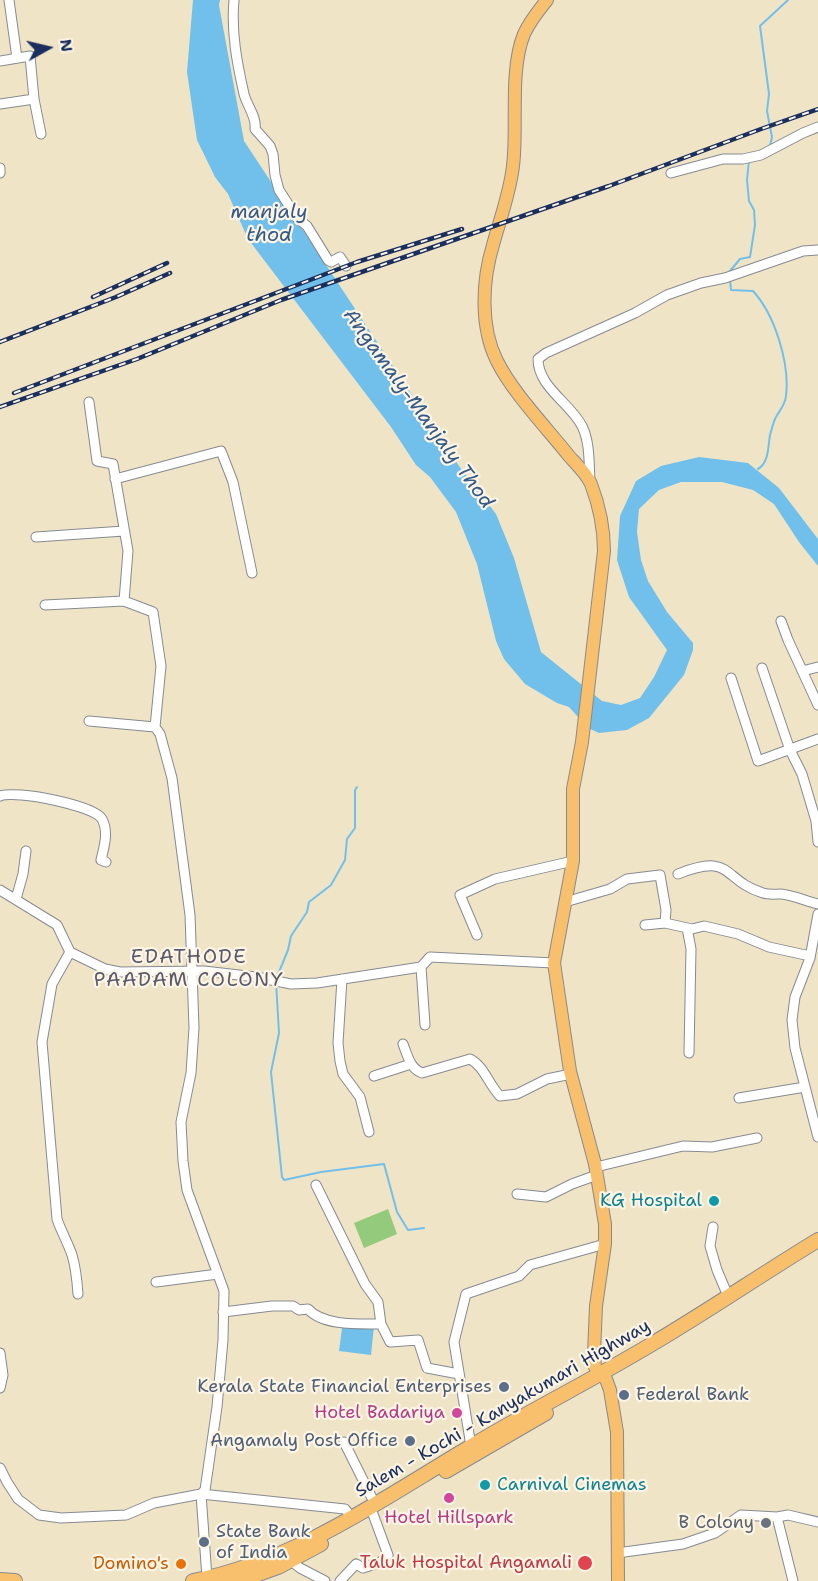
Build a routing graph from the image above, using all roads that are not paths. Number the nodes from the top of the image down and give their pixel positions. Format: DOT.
graph roads {
  1 [pos="9,0"];
  2 [pos="234,0"];
  3 [pos="547,0"];
  4 [pos="17,58"];
  5 [pos="0,61"];
  6 [pos="34,99"];
  7 [pos="0,104"];
  8 [pos="818,128"];
  9 [pos="41,134"];
  10 [pos="0,168"];
  11 [pos="0,173"];
  12 [pos="671,173"];
  13 [pos="818,250"];
  14 [pos="346,266"];
  15 [pos="88,402"];
  16 [pos="116,479"];
  17 [pos="590,482"];
  18 [pos="124,531"];
  19 [pos="36,537"];
  20 [pos="252,573"];
  21 [pos="124,602"];
  22 [pos="45,605"];
  23 [pos="782,621"];
  24 [pos="818,667"];
  25 [pos="762,668"];
  26 [pos="802,671"];
  27 [pos="731,678"];
  28 [pos="818,705"];
  29 [pos="89,722"];
  30 [pos="155,727"];
  31 [pos="818,739"];
  32 [pos="790,750"];
  33 [pos="0,796"];
  34 [pos="814,801"];
  35 [pos="818,842"];
  36 [pos="26,851"];
  37 [pos="573,861"];
  38 [pos="106,862"];
  39 [pos="678,874"];
  40 [pos="0,890"];
  41 [pos="16,898"];
  42 [pos="565,902"];
  43 [pos="818,904"];
  44 [pos="818,914"];
  45 [pos="665,923"];
  46 [pos="645,925"];
  47 [pos="687,928"];
  48 [pos="477,935"];
  49 [pos="70,952"];
  50 [pos="810,956"];
  51 [pos="554,963"];
  52 [pos="421,967"];
  53 [pos="191,972"];
  54 [pos="342,979"];
  55 [pos="425,1025"];
  56 [pos="403,1044"];
  57 [pos="689,1053"];
  58 [pos="411,1064"];
  59 [pos="571,1074"];
  60 [pos="374,1076"];
  61 [pos="805,1087"];
  62 [pos="739,1098"];
  63 [pos="369,1132"];
  64 [pos="818,1137"];
  65 [pos="757,1138"];
  66 [pos="597,1171"];
  67 [pos="316,1185"];
  68 [pos="517,1194"];
  69 [pos="713,1227"];
  70 [pos="818,1240"];
  71 [pos="605,1244"];
  72 [pos="818,1250"];
  73 [pos="218,1274"];
  74 [pos="156,1282"];
  75 [pos="78,1294"];
  76 [pos="728,1296"];
  77 [pos="223,1312"];
  78 [pos="381,1324"];
  79 [pos="0,1353"];
  80 [pos="459,1374"];
  81 [pos="602,1376"];
  82 [pos="0,1388"];
  83 [pos="344,1442"];
  84 [pos="471,1446"];
  85 [pos="0,1468"];
  86 [pos="201,1494"];
  87 [pos="374,1509"];
  88 [pos="777,1517"];
  89 [pos="352,1518"];
  90 [pos="818,1522"];
  91 [pos="617,1553"];
  92 [pos="296,1565"];
  93 [pos="256,1577"];
  94 [pos="0,1580"];
  95 [pos="202,1580"];
  96 [pos="15,1581"];
  97 [pos="229,1581"];
  98 [pos="305,1581"];
  99 [pos="325,1581"];
  100 [pos="339,1581"];
  101 [pos="618,1581"];
  102 [pos="793,1581"];
  1 -- 4 [label="street"];
  2 -- 14 [label="street"];
  3 -- 17 [label="main road"];
  4 -- 5 [label="street"];
  4 -- 6 [label="street"];
  6 -- 7 [label="street"];
  6 -- 9 [label="street"];
  8 -- 12 [label="street"];
  10 -- 11 [label="street"];
  13 -- 17 [label="street"];
  15 -- 16 [label="street"];
  16 -- 18 [label="street"];
  16 -- 20 [label="street"];
  17 -- 37 [label="main road"];
  18 -- 19 [label="street"];
  18 -- 21 [label="street"];
  21 -- 22 [label="street"];
  21 -- 30 [label="street"];
  23 -- 26 [label="street"];
  24 -- 26 [label="street"];
  25 -- 32 [label="street"];
  26 -- 28 [label="street"];
  27 -- 32 [label="street"];
  29 -- 30 [label="street"];
  30 -- 53 [label="street"];
  31 -- 32 [label="street"];
  32 -- 34 [label="street"];
  33 -- 38 [label="street"];
  34 -- 35 [label="street"];
  36 -- 41 [label="street"];
  37 -- 42 [label="main road"];
  37 -- 48 [label="street"];
  39 -- 43 [label="street"];
  40 -- 41 [label="street"];
  41 -- 49 [label="street"];
  42 -- 45 [label="street"];
  42 -- 51 [label="main road"];
  44 -- 50 [label="street"];
  45 -- 46 [label="street"];
  45 -- 47 [label="street"];
  47 -- 50 [label="street"];
  47 -- 57 [label="street"];
  49 -- 53 [label="street"];
  49 -- 75 [label="street"];
  50 -- 61 [label="street"];
  51 -- 52 [label="street"];
  51 -- 59 [label="main road"];
  52 -- 54 [label="street"];
  52 -- 55 [label="street"];
  53 -- 54 [label="street"];
  53 -- 73 [label="street"];
  54 -- 63 [label="street"];
  56 -- 58 [label="street"];
  58 -- 59 [label="street"];
  58 -- 60 [label="street"];
  59 -- 66 [label="main road"];
  61 -- 62 [label="street"];
  61 -- 64 [label="street"];
  65 -- 66 [label="street"];
  66 -- 68 [label="street"];
  66 -- 71 [label="main road"];
  67 -- 78 [label="street"];
  69 -- 76 [label="street"];
  70 -- 76 [label="highway, Salem - Kochi - Kanyakumari Highway"];
  71 -- 80 [label="street"];
  71 -- 81 [label="main road"];
  72 -- 81 [label="highway, Salem - Kochi - Kanyakumari Highway"];
  73 -- 74 [label="street"];
  73 -- 77 [label="street"];
  76 -- 81 [label="highway, Salem - Kochi - Kanyakumari Highway"];
  77 -- 78 [label="street"];
  77 -- 86 [label="street"];
  78 -- 80 [label="street"];
  79 -- 82 [label="street"];
  80 -- 84 [label="street"];
  81 -- 84 [label="highway, Salem - Kochi - Kanyakumari Highway"];
  81 -- 87 [label="highway, Salem - Kochi - Kanyakumari Highway"];
  81 -- 91 [label="main road"];
  83 -- 87 [label="street"];
  84 -- 87 [label="highway, Salem - Kochi - Kanyakumari Highway"];
  85 -- 86 [label="street"];
  86 -- 89 [label="street"];
  86 -- 95 [label="street"];
  87 -- 89 [label="highway, Salem - Kochi - Kanyakumari Highway"];
  87 -- 92 [label="highway, Salem - Kochi - Kanyakumari Highway"];
  87 -- 100 [label="street"];
  88 -- 90 [label="street"];
  88 -- 91 [label="street"];
  88 -- 102 [label="street"];
  89 -- 95 [label="highway, Salem - Kochi - Kanyakumari Highway"];
  91 -- 101 [label="main road"];
  92 -- 93 [label="highway, Salem - Kochi - Kanyakumari Highway"];
  92 -- 98 [label="street"];
  92 -- 99 [label="street"];
  93 -- 97 [label="highway, Salem - Kochi - Kanyakumari Highway"];
  94 -- 96 [label="highway"];
}
